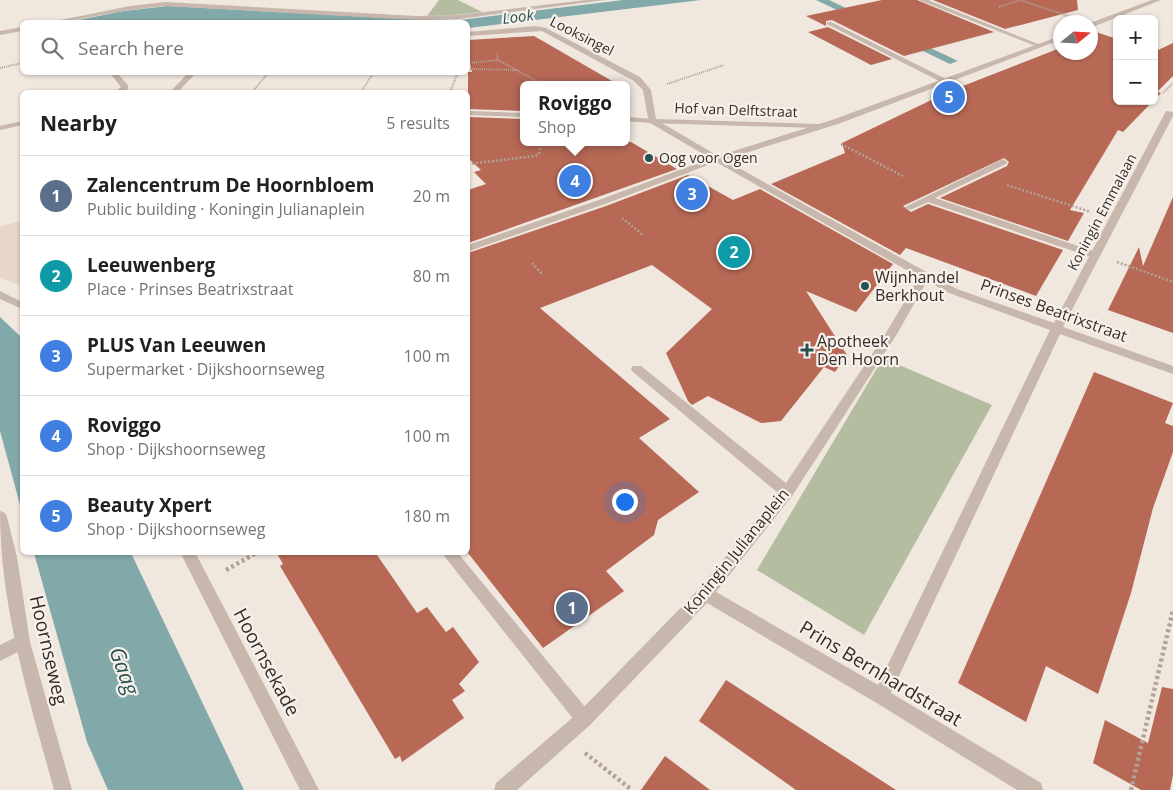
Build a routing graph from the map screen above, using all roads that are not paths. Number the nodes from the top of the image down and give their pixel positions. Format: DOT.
graph roads {
  1 [pos="192,0"];
  2 [pos="602,0"];
  3 [pos="922,0"];
  4 [pos="1158,0"];
  5 [pos="183,4"];
  6 [pos="234,4"];
  7 [pos="65,20"];
  8 [pos="829,23"];
  9 [pos="1098,23"];
  10 [pos="20,29"];
  11 [pos="0,33"];
  12 [pos="470,34"];
  13 [pos="1053,41"];
  14 [pos="1040,46"];
  15 [pos="115,75"];
  16 [pos="191,75"];
  17 [pos="946,80"];
  18 [pos="121,90"];
  19 [pos="176,90"];
  20 [pos="470,114"];
  21 [pos="1173,114"];
  22 [pos="520,115"];
  23 [pos="630,119"];
  24 [pos="652,121"];
  25 [pos="20,123"];
  26 [pos="818,126"];
  27 [pos="0,128"];
  28 [pos="717,159"];
  29 [pos="1003,162"];
  30 [pos="928,200"];
  31 [pos="910,207"];
  32 [pos="470,247"];
  33 [pos="1095,254"];
  34 [pos="925,276"];
  35 [pos="0,294"];
  36 [pos="20,305"];
  37 [pos="1057,328"];
  38 [pos="637,369"];
  39 [pos="1173,370"];
  40 [pos="787,492"];
  41 [pos="0,517"];
  42 [pos="188,555"];
  43 [pos="450,555"];
  44 [pos="706,592"];
  45 [pos="22,642"];
  46 [pos="0,653"];
  47 [pos="881,696"];
  48 [pos="584,719"];
  49 [pos="63,790"];
  50 [pos="310,790"];
  51 [pos="503,790"];
  52 [pos="1034,790"];
  1 -- 5 [label="street"];
  2 -- 6 [label="street"];
  3 -- 14 [label="street"];
  4 -- 9 [label="street"];
  5 -- 6 [label="street"];
  5 -- 7 [label="street"];
  8 -- 17 [label="street"];
  10 -- 11 [label="street"];
  12 -- 24 [label="street, Looksingel"];
  13 -- 14 [label="street"];
  14 -- 17 [label="street"];
  15 -- 18 [label="street"];
  16 -- 19 [label="street"];
  17 -- 26 [label="street"];
  20 -- 22 [label="street"];
  21 -- 33 [label="street, Koningin Emmalaan"];
  23 -- 24 [label="street, Hof van Delftstraat"];
  24 -- 26 [label="street, Hof van Delftstraat"];
  24 -- 28 [label="street, Hof van Delftstraat"];
  25 -- 27 [label="street"];
  26 -- 28 [label="street"];
  28 -- 32 [label="street"];
  28 -- 34 [label="street, Prinses Beatrixstraat"];
  29 -- 30 [label="street"];
  30 -- 31 [label="street"];
  30 -- 33 [label="street"];
  33 -- 37 [label="street, Koningin Emmalaan"];
  34 -- 37 [label="street, Prinses Beatrixstraat"];
  34 -- 40 [label="street, Koningin Julianaplein"];
  35 -- 36 [label="street"];
  37 -- 39 [label="street, Prinses Beatrixstraat"];
  37 -- 47 [label="street"];
  38 -- 40 [label="street"];
  40 -- 44 [label="street, Koningin Julianaplein"];
  41 -- 45 [label="street, Hoornseweg"];
  42 -- 50 [label="street, Hoornsekade"];
  43 -- 48 [label="street"];
  44 -- 47 [label="street, Prins Bernhardstraat"];
  44 -- 48 [label="street, Koningin Julianaplein"];
  45 -- 46 [label="street"];
  45 -- 49 [label="street, Hoornseweg"];
  47 -- 52 [label="street, Prins Bernhardstraat"];
  48 -- 51 [label="street, Koningin Julianaplein"];
}
